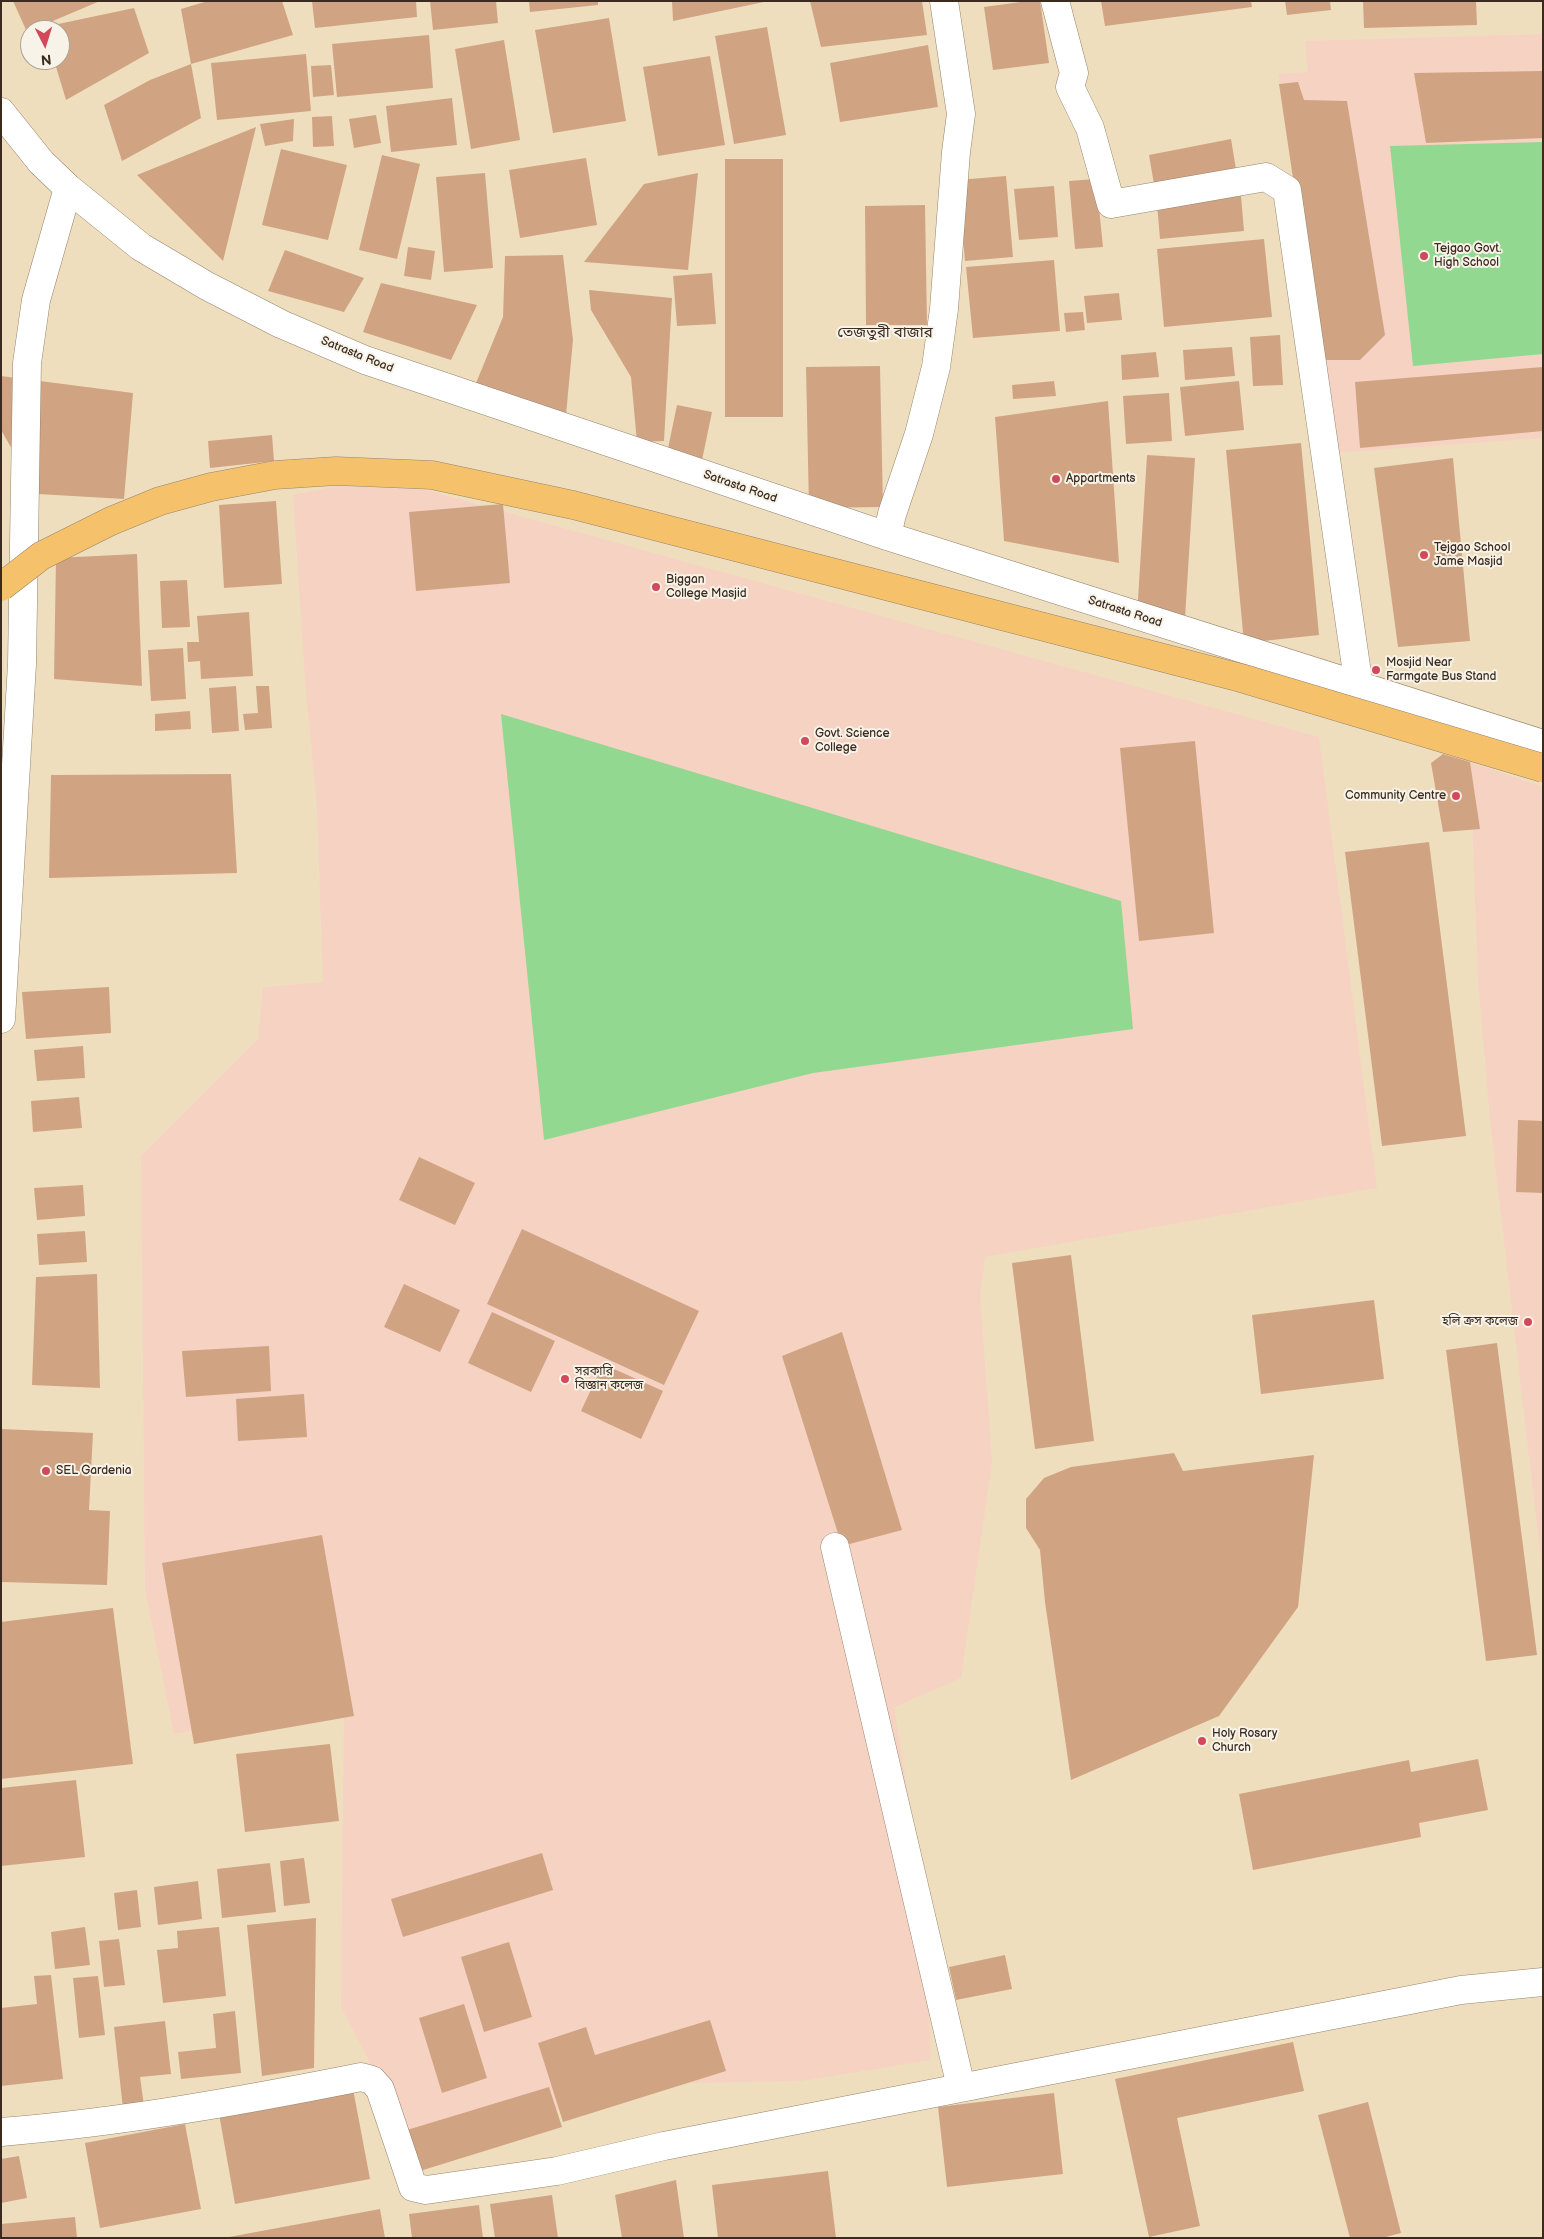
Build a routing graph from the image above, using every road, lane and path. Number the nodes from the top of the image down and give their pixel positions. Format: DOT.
graph roads {
  1 [pos="944,1"];
  2 [pos="1055,1"];
  3 [pos="1,112"];
  4 [pos="68,188"];
  5 [pos="887,536"];
  6 [pos="1,587"];
  7 [pos="1359,687"];
  8 [pos="1543,744"];
  9 [pos="1543,768"];
  10 [pos="1,1019"];
  11 [pos="835,1547"];
  12 [pos="1543,1982"];
  13 [pos="961,2087"];
  14 [pos="1,2132"];
  1 -- 5 [label="street"];
  2 -- 7 [label="street"];
  3 -- 4 [label="street, Satrasta Road"];
  4 -- 5 [label="street, Satrasta Road"];
  4 -- 10 [label="street"];
  5 -- 7 [label="street, Satrasta Road"];
  6 -- 9 [label="highway, bridge"];
  7 -- 8 [label="street, Satrasta Road"];
  11 -- 13 [label="street"];
  12 -- 13 [label="street"];
  13 -- 14 [label="street"];
}
